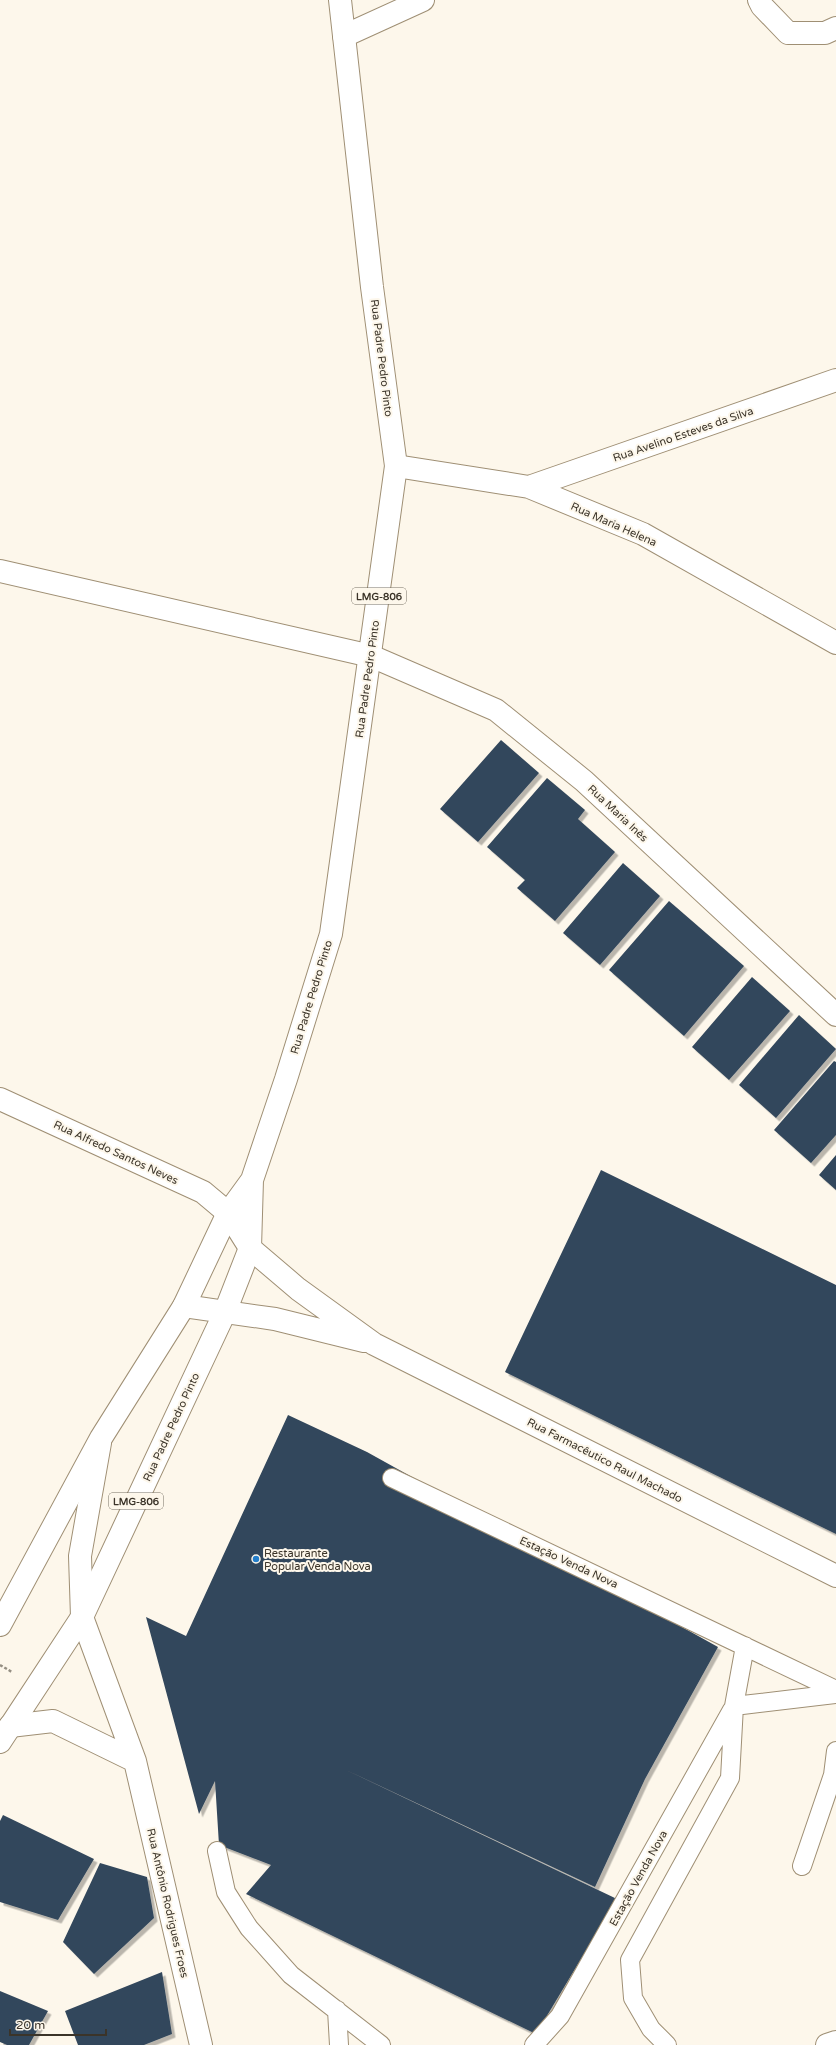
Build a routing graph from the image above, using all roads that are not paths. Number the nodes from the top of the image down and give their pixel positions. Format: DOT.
graph roads {
  1 [pos="340,0"];
  2 [pos="423,0"];
  3 [pos="759,0"];
  4 [pos="836,28"];
  5 [pos="344,36"];
  6 [pos="836,380"];
  7 [pos="396,466"];
  8 [pos="529,487"];
  9 [pos="0,571"];
  10 [pos="836,643"];
  11 [pos="370,656"];
  12 [pos="836,1015"];
  13 [pos="0,1098"];
  14 [pos="252,1180"];
  15 [pos="228,1213"];
  16 [pos="250,1248"];
  17 [pos="184,1306"];
  18 [pos="225,1312"];
  19 [pos="374,1344"];
  20 [pos="101,1438"];
  21 [pos="392,1478"];
  22 [pos="836,1576"];
  23 [pos="82,1617"];
  24 [pos="0,1625"];
  25 [pos="745,1646"];
  26 [pos="836,1690"];
  27 [pos="836,1694"];
  28 [pos="734,1706"];
  29 [pos="5,1734"];
  30 [pos="836,1751"];
  31 [pos="135,1761"];
  32 [pos="217,1851"];
  33 [pos="802,1866"];
  34 [pos="337,2010"];
  35 [pos="836,2042"];
  36 [pos="201,2045"];
  37 [pos="339,2045"];
  38 [pos="381,2045"];
  39 [pos="534,2045"];
  40 [pos="667,2045"];
  41 [pos="827,2045"];
  1 -- 5 [label="main road, Rua Padre Pedro Pinto / LMG-806"];
  2 -- 5 [label="main road"];
  3 -- 4 [label="main road"];
  5 -- 7 [label="main road, Rua Padre Pedro Pinto / LMG-806"];
  6 -- 8 [label="main road, Rua Avelino Esteves da Silva"];
  7 -- 8 [label="main road, Rua Maria Helena"];
  7 -- 11 [label="main road, Rua Padre Pedro Pinto / LMG-806"];
  8 -- 10 [label="main road, Rua Maria Helena"];
  9 -- 11 [label="main road, Rua Maria Inês"];
  11 -- 12 [label="main road, Rua Maria Inês"];
  11 -- 14 [label="main road, Rua Padre Pedro Pinto / LMG-806"];
  13 -- 15 [label="main road, Rua Alfredo Santos Neves"];
  14 -- 15 [label="main road, Rua Padre Pedro Pinto / LMG-806"];
  14 -- 16 [label="main road, Rua Padre Pedro Pinto / LMG-806"];
  15 -- 16 [label="main road, Rua Alfredo Santos Neves"];
  15 -- 17 [label="main road, Rua Padre Pedro Pinto / LMG-806"];
  16 -- 18 [label="main road, Rua Padre Pedro Pinto / LMG-806"];
  16 -- 19 [label="main road, Rua Farmacêutico Raul Machado"];
  17 -- 18 [label="main road, Rua Farmacêutico Raul Machado"];
  17 -- 20 [label="main road, Rua Padre Pedro Pinto / LMG-806"];
  18 -- 19 [label="main road, Rua Farmacêutico Raul Machado"];
  18 -- 23 [label="main road, Rua Padre Pedro Pinto / LMG-806"];
  19 -- 22 [label="main road, Rua Farmacêutico Raul Machado"];
  20 -- 23 [label="main road, Rua Antônio Rodrigues Froes"];
  20 -- 24 [label="main road, Rua Padre Pedro Pinto / LMG-806"];
  21 -- 25 [label="lane, Estação Venda Nova"];
  23 -- 29 [label="main road, Rua Padre Pedro Pinto / LMG-806"];
  23 -- 31 [label="main road, Rua Antônio Rodrigues Froes"];
  25 -- 26 [label="lane, Estação Venda Nova"];
  25 -- 28 [label="lane, Estação Venda Nova"];
  27 -- 28 [label="lane"];
  28 -- 39 [label="lane, Estação Venda Nova"];
  28 -- 40 [label="lane, Estação Venda Nova"];
  29 -- 31 [label="main road"];
  30 -- 33 [label="lane"];
  31 -- 36 [label="main road, Rua Antônio Rodrigues Froes"];
  32 -- 34 [label="lane"];
  34 -- 37 [label="lane"];
  34 -- 38 [label="lane"];
  35 -- 41 [label="main road"];
}
